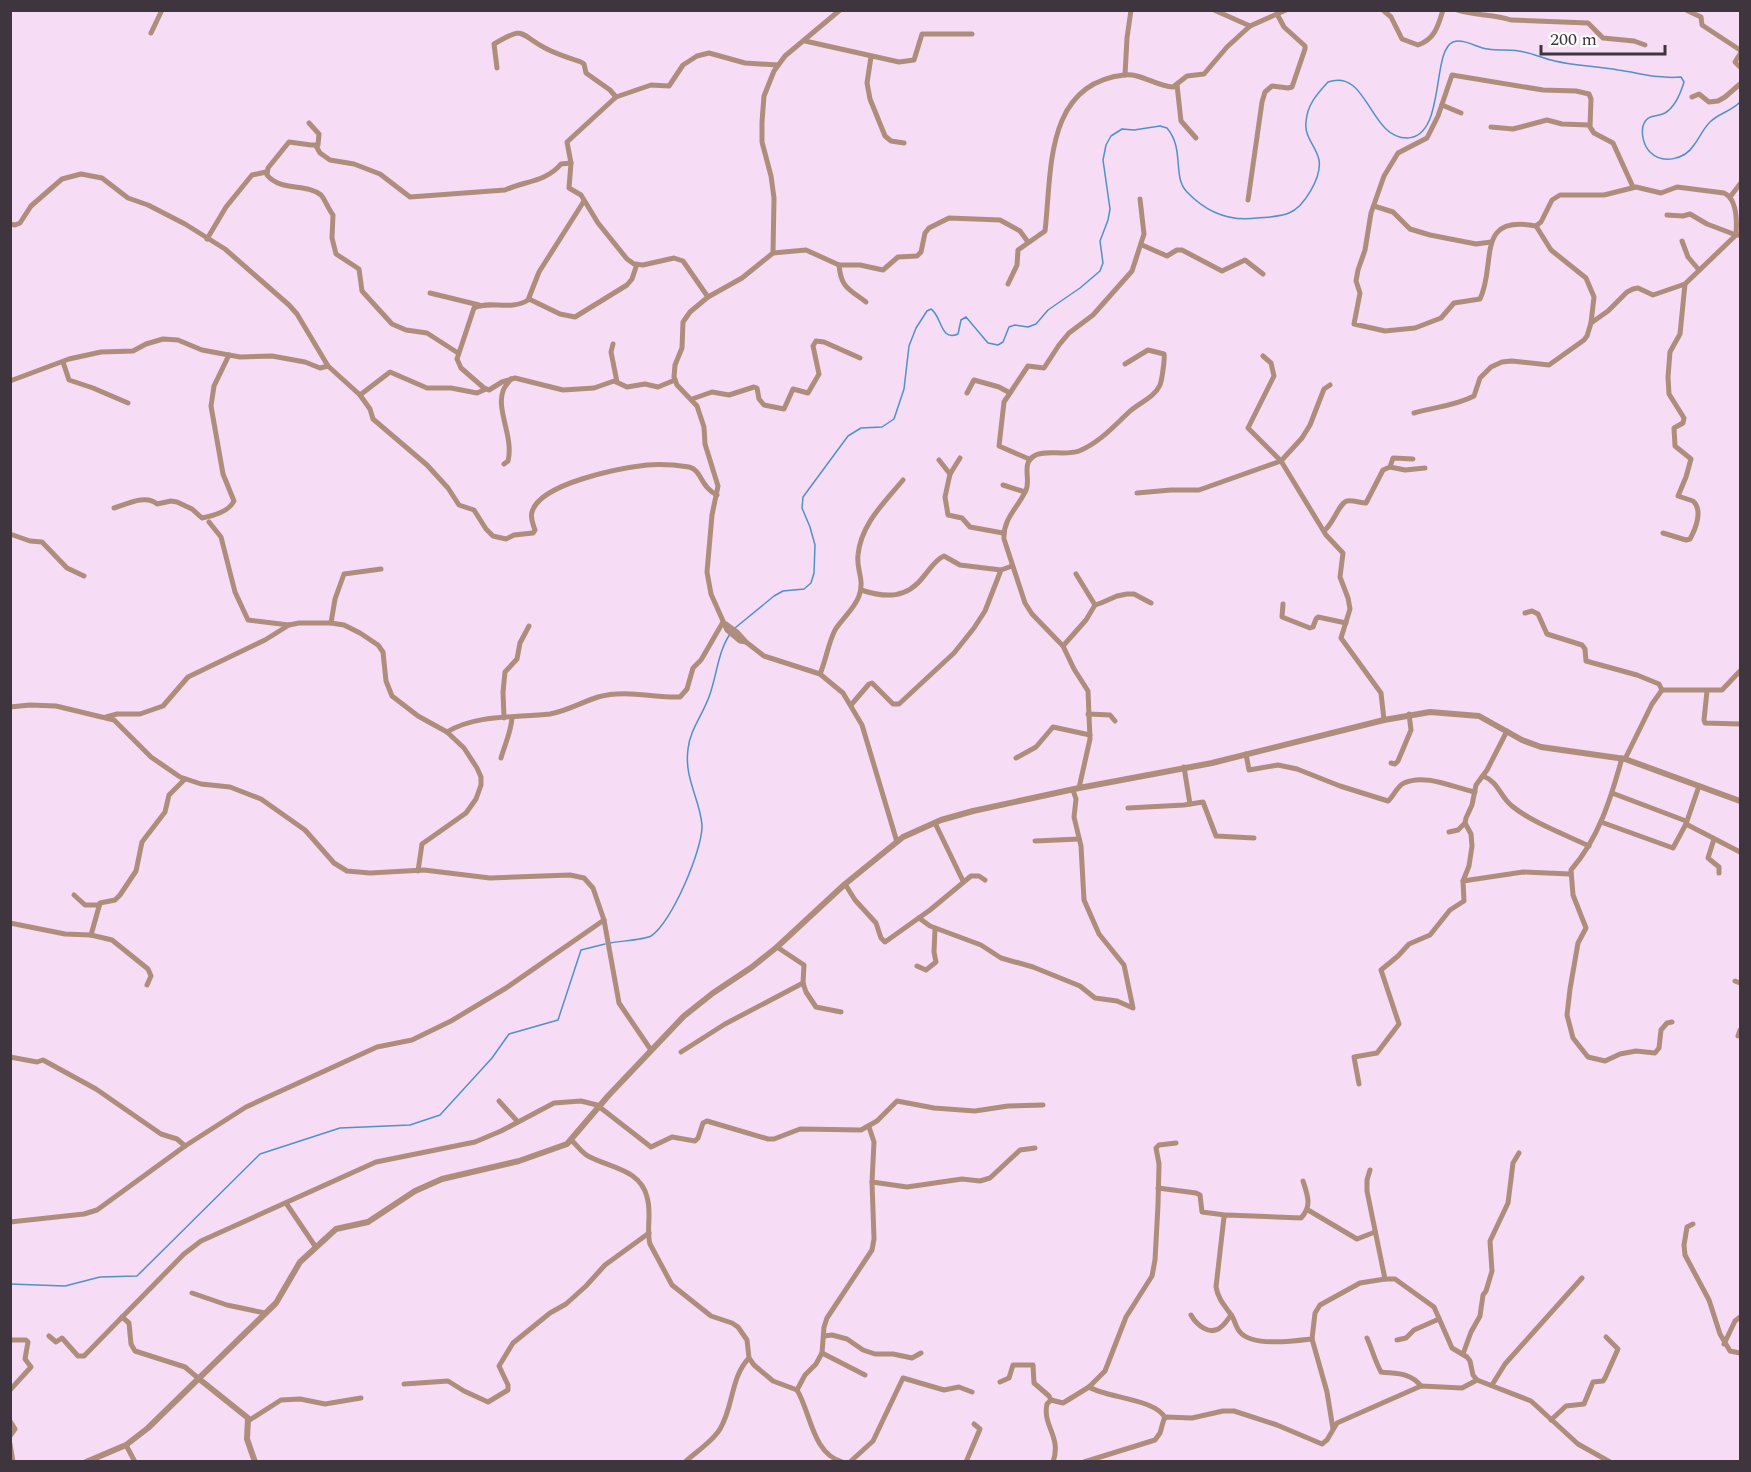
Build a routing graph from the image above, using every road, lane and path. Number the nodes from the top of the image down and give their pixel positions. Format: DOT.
graph roads {
  1 [pos="162,10"];
  2 [pos="840,10"];
  3 [pos="1131,10"];
  4 [pos="1214,10"];
  5 [pos="1286,10"];
  6 [pos="1383,10"];
  7 [pos="1443,10"];
  8 [pos="1457,10"];
  9 [pos="1686,10"];
  10 [pos="1277,14"];
  11 [pos="1250,27"];
  12 [pos="151,33"];
  13 [pos="972,34"];
  14 [pos="805,41"];
  15 [pos="1645,45"];
  16 [pos="1740,52"];
  17 [pos="872,57"];
  18 [pos="778,65"];
  19 [pos="1740,67"];
  20 [pos="496,68"];
  21 [pos="1125,75"];
  22 [pos="1740,84"];
  23 [pos="1178,85"];
  24 [pos="616,97"];
  25 [pos="1692,97"];
  26 [pos="1442,105"];
  27 [pos="1461,113"];
  28 [pos="309,123"];
  29 [pos="1589,124"];
  30 [pos="1491,127"];
  31 [pos="1196,138"];
  32 [pos="904,143"];
  33 [pos="316,146"];
  34 [pos="571,162"];
  35 [pos="266,172"];
  36 [pos="1740,184"];
  37 [pos="1633,187"];
  38 [pos="1730,197"];
  39 [pos="1140,199"];
  40 [pos="1248,200"];
  41 [pos="584,201"];
  42 [pos="1374,206"];
  43 [pos="1667,215"];
  44 [pos="10,224"];
  45 [pos="1536,226"];
  46 [pos="1738,235"];
  47 [pos="207,238"];
  48 [pos="1682,241"];
  49 [pos="1028,242"];
  50 [pos="1491,242"];
  51 [pos="1142,244"];
  52 [pos="773,253"];
  53 [pos="637,264"];
  54 [pos="839,265"];
  55 [pos="1699,270"];
  56 [pos="1263,274"];
  57 [pos="1008,284"];
  58 [pos="1685,284"];
  59 [pos="430,293"];
  60 [pos="708,297"];
  61 [pos="529,299"];
  62 [pos="866,302"];
  63 [pos="479,305"];
  64 [pos="1591,323"];
  65 [pos="613,344"];
  66 [pos="458,353"];
  67 [pos="229,355"];
  68 [pos="1263,356"];
  69 [pos="860,358"];
  70 [pos="63,362"];
  71 [pos="1125,364"];
  72 [pos="327,366"];
  73 [pos="511,379"];
  74 [pos="675,380"];
  75 [pos="10,381"];
  76 [pos="617,382"];
  77 [pos="1330,385"];
  78 [pos="486,389"];
  79 [pos="967,393"];
  80 [pos="1010,393"];
  81 [pos="360,395"];
  82 [pos="692,399"];
  83 [pos="128,403"];
  84 [pos="1414,413"];
  85 [pos="960,458"];
  86 [pos="1029,459"];
  87 [pos="1413,459"];
  88 [pos="939,460"];
  89 [pos="1281,461"];
  90 [pos="504,464"];
  91 [pos="1390,467"];
  92 [pos="1425,468"];
  93 [pos="950,474"];
  94 [pos="903,480"];
  95 [pos="1003,485"];
  96 [pos="1025,492"];
  97 [pos="1137,493"];
  98 [pos="717,495"];
  99 [pos="114,508"];
  100 [pos="209,522"];
  101 [pos="1324,531"];
  102 [pos="1003,533"];
  103 [pos="10,534"];
  104 [pos="1664,534"];
  105 [pos="1012,566"];
  106 [pos="381,569"];
  107 [pos="1001,570"];
  108 [pos="1076,574"];
  109 [pos="84,576"];
  110 [pos="861,590"];
  111 [pos="1151,603"];
  112 [pos="1283,604"];
  113 [pos="1095,605"];
  114 [pos="1525,613"];
  115 [pos="331,623"];
  116 [pos="725,623"];
  117 [pos="1346,623"];
  118 [pos="289,625"];
  119 [pos="529,626"];
  120 [pos="1063,645"];
  121 [pos="1740,671"];
  122 [pos="820,674"];
  123 [pos="1662,690"];
  124 [pos="1707,691"];
  125 [pos="851,705"];
  126 [pos="10,707"];
  127 [pos="1088,714"];
  128 [pos="1409,714"];
  129 [pos="106,718"];
  130 [pos="504,718"];
  131 [pos="512,718"];
  132 [pos="1384,720"];
  133 [pos="1115,721"];
  134 [pos="1740,724"];
  135 [pos="1507,731"];
  136 [pos="447,732"];
  137 [pos="1090,735"];
  138 [pos="1246,754"];
  139 [pos="501,758"];
  140 [pos="1016,758"];
  141 [pos="1624,759"];
  142 [pos="1391,763"];
  143 [pos="1184,767"];
  144 [pos="1483,776"];
  145 [pos="185,779"];
  146 [pos="1699,786"];
  147 [pos="1076,789"];
  148 [pos="1475,792"];
  149 [pos="1612,793"];
  150 [pos="1740,801"];
  151 [pos="1190,804"];
  152 [pos="1128,808"];
  153 [pos="1601,822"];
  154 [pos="935,823"];
  155 [pos="1465,823"];
  156 [pos="1686,823"];
  157 [pos="1449,832"];
  158 [pos="1254,838"];
  159 [pos="1079,839"];
  160 [pos="1714,839"];
  161 [pos="897,842"];
  162 [pos="1035,842"];
  163 [pos="1589,846"];
  164 [pos="1740,852"];
  165 [pos="417,871"];
  166 [pos="1719,873"];
  167 [pos="1570,874"];
  168 [pos="985,880"];
  169 [pos="963,881"];
  170 [pos="1463,881"];
  171 [pos="845,884"];
  172 [pos="74,895"];
  173 [pos="99,905"];
  174 [pos="919,918"];
  175 [pos="604,920"];
  176 [pos="10,923"];
  177 [pos="935,929"];
  178 [pos="92,935"];
  179 [pos="777,947"];
  180 [pos="917,966"];
  181 [pos="803,983"];
  182 [pos="147,986"];
  183 [pos="842,1012"];
  184 [pos="1672,1022"];
  185 [pos="651,1050"];
  186 [pos="681,1052"];
  187 [pos="10,1057"];
  188 [pos="1359,1084"];
  189 [pos="499,1101"];
  190 [pos="1043,1105"];
  191 [pos="599,1106"];
  192 [pos="518,1122"];
  193 [pos="869,1126"];
  194 [pos="571,1140"];
  195 [pos="1176,1143"];
  196 [pos="185,1146"];
  197 [pos="1035,1148"];
  198 [pos="1519,1153"];
  199 [pos="1370,1170"];
  200 [pos="1303,1181"];
  201 [pos="872,1182"];
  202 [pos="1158,1188"];
  203 [pos="286,1203"];
  204 [pos="1308,1210"];
  205 [pos="1225,1215"];
  206 [pos="10,1222"];
  207 [pos="1693,1224"];
  208 [pos="1375,1232"];
  209 [pos="649,1233"];
  210 [pos="315,1246"];
  211 [pos="1582,1278"];
  212 [pos="1385,1279"];
  213 [pos="192,1293"];
  214 [pos="264,1313"];
  215 [pos="1191,1315"];
  216 [pos="1231,1315"];
  217 [pos="122,1317"];
  218 [pos="1740,1317"];
  219 [pos="1439,1319"];
  220 [pos="49,1336"];
  221 [pos="824,1336"];
  222 [pos="1606,1337"];
  223 [pos="1367,1338"];
  224 [pos="1312,1339"];
  225 [pos="10,1340"];
  226 [pos="1397,1340"];
  227 [pos="1724,1344"];
  228 [pos="822,1353"];
  229 [pos="921,1353"];
  230 [pos="1740,1353"];
  231 [pos="1463,1354"];
  232 [pos="749,1358"];
  233 [pos="865,1375"];
  234 [pos="198,1378"];
  235 [pos="1477,1380"];
  236 [pos="1000,1382"];
  237 [pos="404,1384"];
  238 [pos="1420,1386"];
  239 [pos="1492,1386"];
  240 [pos="1089,1387"];
  241 [pos="10,1390"];
  242 [pos="797,1390"];
  243 [pos="972,1392"];
  244 [pos="361,1398"];
  245 [pos="1051,1400"];
  246 [pos="1165,1418"];
  247 [pos="1551,1420"];
  248 [pos="10,1421"];
  249 [pos="248,1421"];
  250 [pos="974,1424"];
  251 [pos="1333,1429"];
  252 [pos="10,1436"];
  253 [pos="10,1444"];
  254 [pos="126,1444"];
  255 [pos="13,1461"];
  256 [pos="86,1461"];
  257 [pos="135,1461"];
  258 [pos="255,1461"];
  259 [pos="685,1461"];
  260 [pos="842,1461"];
  261 [pos="850,1461"];
  262 [pos="966,1461"];
  263 [pos="1053,1461"];
  264 [pos="1084,1461"];
  265 [pos="1610,1461"];
  1 -- 12 [label="street"];
  2 -- 14 [label="street"];
  3 -- 21 [label="street"];
  4 -- 11 [label="street"];
  5 -- 10 [label="street"];
  6 -- 7 [label="street"];
  8 -- 15 [label="street"];
  9 -- 16 [label="street"];
  10 -- 11 [label="street"];
  10 -- 40 [label="street"];
  11 -- 23 [label="street"];
  13 -- 17 [label="street"];
  14 -- 17 [label="street"];
  14 -- 18 [label="street"];
  16 -- 19 [label="street"];
  17 -- 32 [label="street"];
  18 -- 24 [label="street"];
  18 -- 52 [label="street"];
  20 -- 24 [label="street"];
  21 -- 23 [label="street"];
  21 -- 49 [label="street"];
  22 -- 25 [label="street"];
  23 -- 31 [label="street"];
  24 -- 34 [label="street"];
  26 -- 27 [label="street"];
  26 -- 29 [label="street"];
  26 -- 42 [label="street"];
  28 -- 33 [label="street"];
  29 -- 30 [label="street"];
  29 -- 37 [label="street"];
  33 -- 34 [label="street"];
  33 -- 35 [label="street"];
  34 -- 41 [label="street"];
  35 -- 47 [label="street"];
  35 -- 66 [label="street"];
  36 -- 38 [label="street"];
  37 -- 38 [label="street"];
  37 -- 45 [label="street"];
  38 -- 46 [label="street"];
  39 -- 51 [label="street"];
  41 -- 53 [label="street"];
  41 -- 61 [label="street"];
  42 -- 50 [label="street"];
  42 -- 50 [label="street"];
  43 -- 46 [label="street"];
  44 -- 47 [label="street"];
  45 -- 50 [label="street"];
  45 -- 64 [label="street"];
  46 -- 55 [label="street"];
  47 -- 72 [label="street"];
  48 -- 55 [label="street"];
  49 -- 54 [label="street"];
  49 -- 57 [label="street"];
  51 -- 56 [label="street"];
  51 -- 80 [label="street"];
  52 -- 54 [label="street"];
  52 -- 60 [label="street"];
  53 -- 60 [label="street"];
  53 -- 61 [label="street"];
  54 -- 62 [label="street"];
  55 -- 58 [label="street"];
  58 -- 64 [label="street"];
  58 -- 104 [label="street"];
  59 -- 63 [label="street"];
  60 -- 74 [label="street"];
  61 -- 63 [label="street"];
  63 -- 66 [label="street"];
  64 -- 84 [label="street"];
  65 -- 76 [label="street"];
  66 -- 78 [label="street"];
  67 -- 70 [label="street"];
  67 -- 72 [label="street"];
  67 -- 99 [label="street"];
  68 -- 89 [label="street"];
  69 -- 82 [label="street"];
  70 -- 75 [label="street"];
  70 -- 83 [label="street"];
  71 -- 86 [label="street"];
  72 -- 81 [label="street"];
  73 -- 76 [label="street"];
  73 -- 78 [label="street"];
  73 -- 90 [label="street"];
  74 -- 76 [label="street"];
  74 -- 82 [label="street"];
  77 -- 89 [label="street"];
  78 -- 81 [label="street"];
  79 -- 80 [label="street"];
  80 -- 86 [label="street"];
  81 -- 98 [label="street"];
  82 -- 98 [label="street"];
  85 -- 93 [label="street"];
  86 -- 96 [label="street"];
  87 -- 91 [label="street"];
  88 -- 93 [label="street"];
  89 -- 97 [label="street"];
  89 -- 101 [label="street"];
  91 -- 92 [label="street"];
  91 -- 101 [label="street"];
  93 -- 102 [label="street"];
  94 -- 110 [label="street"];
  95 -- 96 [label="street"];
  96 -- 102 [label="street"];
  98 -- 116 [label="street"];
  100 -- 118 [label="street"];
  101 -- 117 [label="street"];
  102 -- 105 [label="street"];
  103 -- 109 [label="street"];
  105 -- 107 [label="street"];
  105 -- 120 [label="street"];
  106 -- 115 [label="street"];
  107 -- 110 [label="street"];
  107 -- 125 [label="street"];
  108 -- 113 [label="street"];
  110 -- 122 [label="street"];
  111 -- 113 [label="street"];
  112 -- 117 [label="street"];
  113 -- 120 [label="street"];
  114 -- 123 [label="street"];
  115 -- 118 [label="street"];
  115 -- 136 [label="street"];
  116 -- 122 [label="street"];
  116 -- 131 [label="street"];
  117 -- 132 [label="street"];
  118 -- 129 [label="street"];
  119 -- 130 [label="street"];
  120 -- 127 [label="street"];
  121 -- 124 [label="street"];
  122 -- 125 [label="street"];
  123 -- 124 [label="street"];
  123 -- 141 [label="street"];
  124 -- 134 [label="street"];
  125 -- 161 [label="street"];
  126 -- 129 [label="street"];
  127 -- 133 [label="street"];
  127 -- 137 [label="street"];
  128 -- 132 [label="street"];
  128 -- 135 [label="street"];
  128 -- 142 [label="street"];
  129 -- 145 [label="street"];
  130 -- 131 [label="street"];
  130 -- 136 [label="street"];
  131 -- 139 [label="street"];
  132 -- 138 [label="street"];
  135 -- 141 [label="street"];
  135 -- 144 [label="street"];
  136 -- 165 [label="street"];
  137 -- 140 [label="street"];
  137 -- 147 [label="street"];
  138 -- 143 [label="street"];
  138 -- 148 [label="street"];
  141 -- 146 [label="street"];
  141 -- 149 [label="street"];
  143 -- 147 [label="street"];
  143 -- 151 [label="street"];
  144 -- 148 [label="street"];
  144 -- 163 [label="street"];
  145 -- 165 [label="street"];
  145 -- 173 [label="street"];
  146 -- 150 [label="street"];
  146 -- 156 [label="street"];
  147 -- 154 [label="street"];
  147 -- 159 [label="street"];
  148 -- 155 [label="street"];
  149 -- 153 [label="street"];
  149 -- 156 [label="street"];
  151 -- 152 [label="street"];
  151 -- 158 [label="street"];
  153 -- 156 [label="street"];
  153 -- 163 [label="street"];
  154 -- 161 [label="street"];
  154 -- 169 [label="street"];
  155 -- 157 [label="street"];
  155 -- 170 [label="street"];
  156 -- 160 [label="street"];
  159 -- 162 [label="street"];
  159 -- 177 [label="street"];
  160 -- 164 [label="street"];
  160 -- 166 [label="street"];
  161 -- 171 [label="street"];
  163 -- 167 [label="street"];
  165 -- 175 [label="street"];
  167 -- 170 [label="street"];
  167 -- 184 [label="street"];
  168 -- 169 [label="street"];
  169 -- 174 [label="street"];
  170 -- 188 [label="street"];
  171 -- 174 [label="street"];
  171 -- 179 [label="street"];
  172 -- 173 [label="street"];
  173 -- 178 [label="street"];
  174 -- 177 [label="street"];
  175 -- 185 [label="street"];
  175 -- 196 [label="street"];
  176 -- 178 [label="street"];
  177 -- 180 [label="street"];
  178 -- 182 [label="street"];
  179 -- 181 [label="street"];
  179 -- 185 [label="street"];
  181 -- 183 [label="street"];
  181 -- 186 [label="street"];
  185 -- 191 [label="street"];
  187 -- 196 [label="street"];
  189 -- 192 [label="street"];
  190 -- 193 [label="street"];
  191 -- 192 [label="street"];
  191 -- 193 [label="street"];
  191 -- 194 [label="street"];
  192 -- 203 [label="street"];
  193 -- 201 [label="street"];
  194 -- 209 [label="street"];
  194 -- 210 [label="street"];
  195 -- 202 [label="street"];
  196 -- 206 [label="street"];
  197 -- 201 [label="street"];
  198 -- 231 [label="street"];
  199 -- 208 [label="street"];
  200 -- 204 [label="street"];
  201 -- 221 [label="street"];
  202 -- 205 [label="street"];
  202 -- 240 [label="street"];
  203 -- 210 [label="street"];
  203 -- 217 [label="street"];
  204 -- 205 [label="street"];
  204 -- 208 [label="street"];
  205 -- 216 [label="street"];
  207 -- 227 [label="street"];
  208 -- 212 [label="street"];
  209 -- 232 [label="street"];
  209 -- 237 [label="street"];
  210 -- 214 [label="street"];
  211 -- 239 [label="street"];
  212 -- 219 [label="street"];
  212 -- 224 [label="street"];
  213 -- 214 [label="street"];
  214 -- 234 [label="street"];
  215 -- 216 [label="street"];
  216 -- 224 [label="street"];
  217 -- 220 [label="street"];
  217 -- 234 [label="street"];
  218 -- 227 [label="street"];
  219 -- 226 [label="street"];
  219 -- 231 [label="street"];
  221 -- 228 [label="street"];
  221 -- 229 [label="street"];
  222 -- 247 [label="street"];
  223 -- 238 [label="street"];
  224 -- 251 [label="street"];
  225 -- 241 [label="street"];
  227 -- 230 [label="street"];
  228 -- 233 [label="street"];
  228 -- 242 [label="street"];
  231 -- 235 [label="street"];
  232 -- 242 [label="street"];
  232 -- 259 [label="street"];
  234 -- 249 [label="street"];
  234 -- 254 [label="street"];
  235 -- 238 [label="street"];
  235 -- 239 [label="street"];
  236 -- 245 [label="street"];
  238 -- 251 [label="street"];
  239 -- 247 [label="street"];
  240 -- 245 [label="street"];
  240 -- 246 [label="street"];
  242 -- 260 [label="street"];
  243 -- 261 [label="street"];
  244 -- 249 [label="street"];
  245 -- 263 [label="street"];
  246 -- 251 [label="street"];
  246 -- 264 [label="street"];
  247 -- 265 [label="street"];
  248 -- 252 [label="street"];
  249 -- 258 [label="street"];
  250 -- 262 [label="street"];
  253 -- 255 [label="street"];
  254 -- 256 [label="street"];
  254 -- 257 [label="street"];
}
